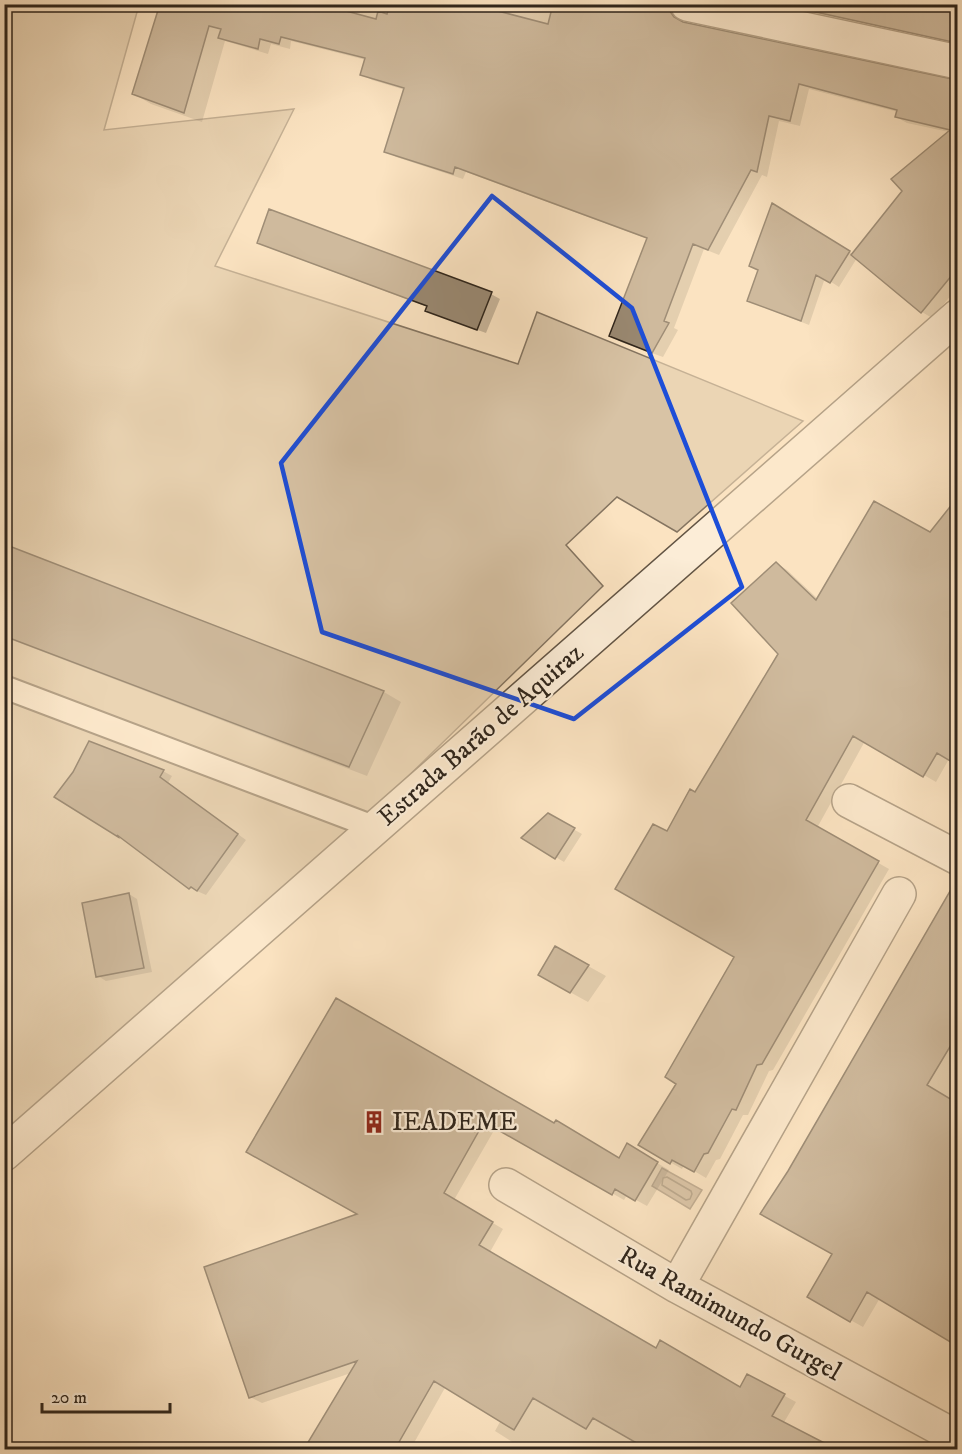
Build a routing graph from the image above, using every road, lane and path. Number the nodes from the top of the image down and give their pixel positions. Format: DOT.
graph roads {
  1 [pos="687,4"];
  2 [pos="957,62"];
  3 [pos="957,316"];
  4 [pos="4,687"];
  5 [pos="849,801"];
  6 [pos="376,828"];
  7 [pos="957,858"];
  8 [pos="899,894"];
  9 [pos="4,1154"];
  10 [pos="506,1185"];
  11 [pos="677,1286"];
  12 [pos="957,1438"];
  1 -- 2 [label="street"];
  3 -- 6 [label="street, Estrada Barão de Aquiraz"];
  4 -- 6 [label="lane"];
  5 -- 7 [label="street"];
  6 -- 9 [label="street, Estrada Barão de Aquiraz"];
  8 -- 11 [label="street"];
  10 -- 11 [label="street, Rua Ramimundo Gurgel"];
  11 -- 12 [label="street, Rua Ramimundo Gurgel"];
}
